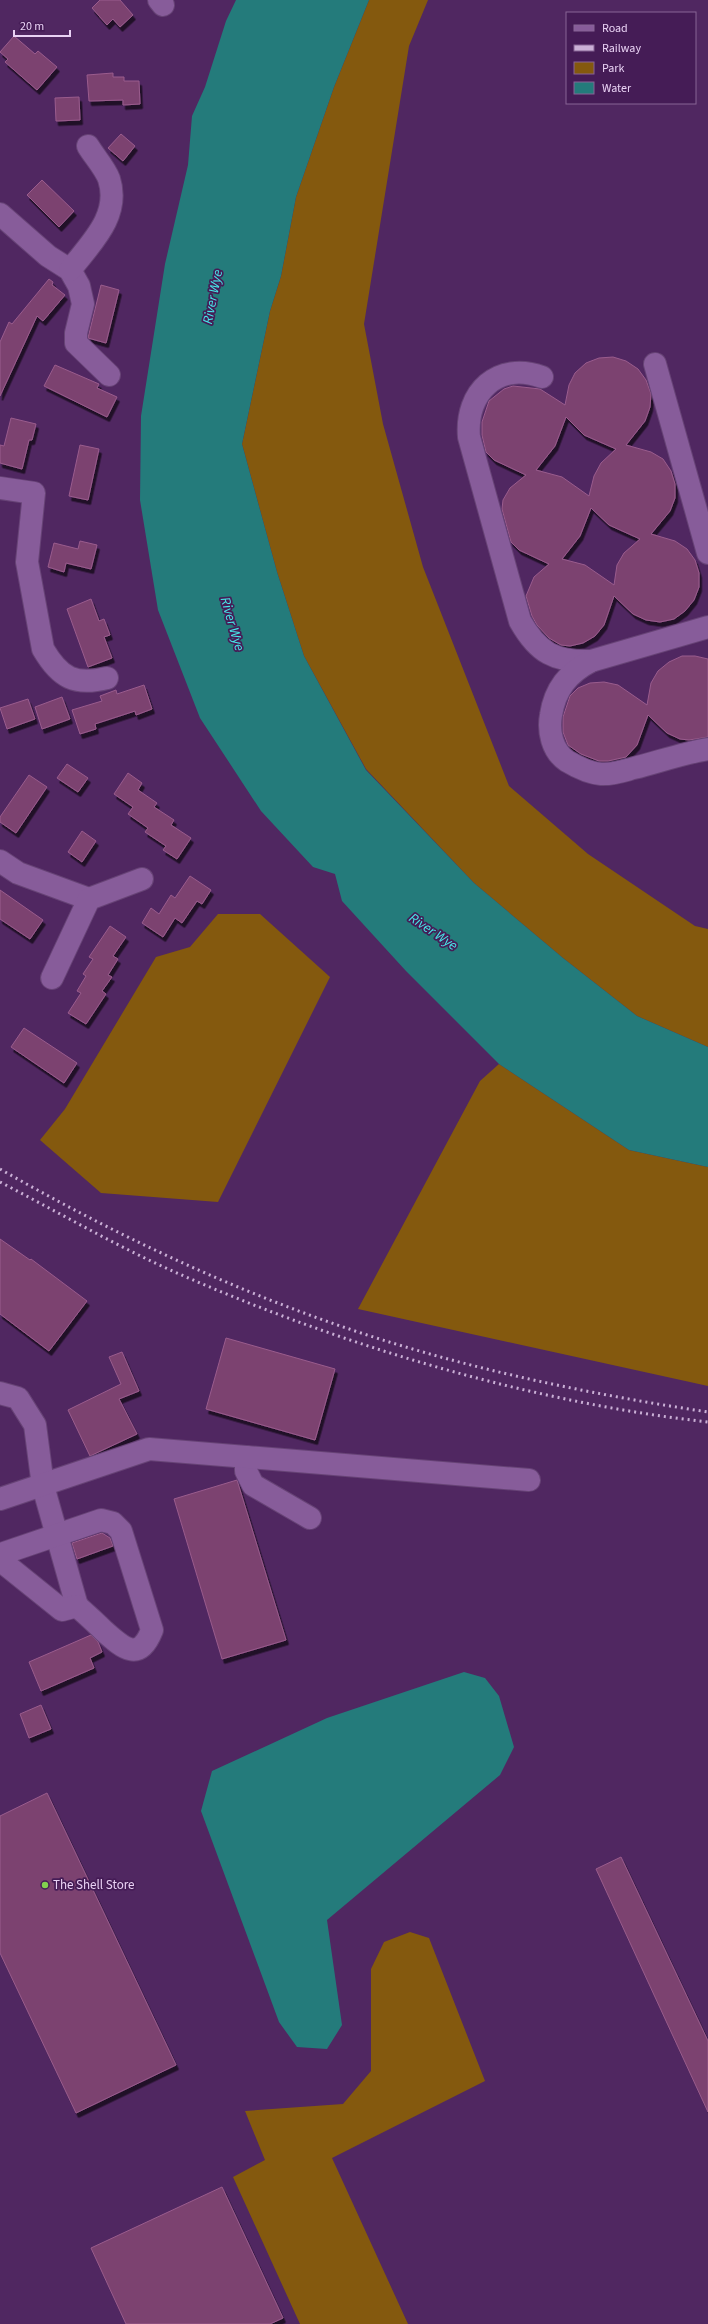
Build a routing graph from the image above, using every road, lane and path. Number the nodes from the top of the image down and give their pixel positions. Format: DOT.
graph roads {
  1 [pos="88,146"];
  2 [pos="0,214"];
  3 [pos="70,270"];
  4 [pos="655,364"];
  5 [pos="108,375"];
  6 [pos="542,377"];
  7 [pos="0,488"];
  8 [pos="707,544"];
  9 [pos="708,627"];
  10 [pos="591,661"];
  11 [pos="107,678"];
  12 [pos="708,749"];
  13 [pos="0,861"];
  14 [pos="142,879"];
  15 [pos="89,899"];
  16 [pos="52,978"];
  17 [pos="0,1394"];
  18 [pos="246,1457"];
  19 [pos="530,1480"];
  20 [pos="43,1486"];
  21 [pos="0,1499"];
  22 [pos="310,1518"];
  23 [pos="57,1536"];
  24 [pos="77,1606"];
  1 -- 3 [label="street"];
  2 -- 3 [label="street"];
  3 -- 5 [label="street"];
  4 -- 8 [label="street"];
  6 -- 10 [label="street"];
  7 -- 11 [label="street"];
  9 -- 10 [label="street"];
  10 -- 12 [label="street"];
  13 -- 15 [label="street"];
  14 -- 15 [label="street"];
  15 -- 16 [label="street"];
  17 -- 20 [label="street"];
  18 -- 19 [label="street"];
  18 -- 20 [label="street"];
  18 -- 22 [label="street"];
  20 -- 21 [label="street"];
  20 -- 23 [label="street"];
  23 -- 24 [label="street"];
  23 -- 24 [label="street"];
  23 -- 24 [label="street"];
}
